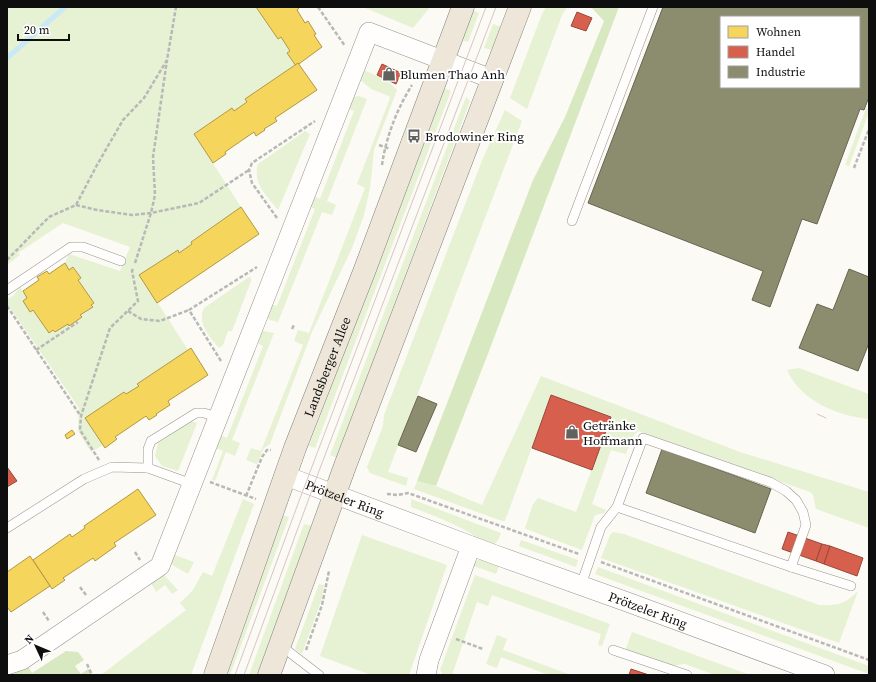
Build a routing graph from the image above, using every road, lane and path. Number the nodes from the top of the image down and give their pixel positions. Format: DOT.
graph roads {
  1 [pos="176,7"];
  2 [pos="318,7"];
  3 [pos="463,7"];
  4 [pos="520,7"];
  5 [pos="653,7"];
  6 [pos="346,48"];
  7 [pos="443,60"];
  8 [pos="492,79"];
  9 [pos="319,118"];
  10 [pos="869,129"];
  11 [pos="379,145"];
  12 [pos="393,151"];
  13 [pos="854,168"];
  14 [pos="249,170"];
  15 [pos="76,205"];
  16 [pos="572,221"];
  17 [pos="292,227"];
  18 [pos="7,260"];
  19 [pos="121,261"];
  20 [pos="276,268"];
  21 [pos="7,290"];
  22 [pos="7,306"];
  23 [pos="189,310"];
  24 [pos="128,311"];
  25 [pos="78,322"];
  26 [pos="294,325"];
  27 [pos="292,329"];
  28 [pos="36,350"];
  29 [pos="236,370"];
  30 [pos="81,416"];
  31 [pos="217,417"];
  32 [pos="271,450"];
  33 [pos="148,468"];
  34 [pos="286,476"];
  35 [pos="193,480"];
  36 [pos="380,492"];
  37 [pos="335,494"];
  38 [pos="246,496"];
  39 [pos="253,498"];
  40 [pos="617,507"];
  41 [pos="7,528"];
  42 [pos="471,546"];
  43 [pos="590,558"];
  44 [pos="791,567"];
  45 [pos="330,568"];
  46 [pos="581,585"];
  47 [pos="852,586"];
  48 [pos="450,636"];
  49 [pos="280,645"];
  50 [pos="483,649"];
  51 [pos="613,650"];
  52 [pos="869,660"];
  53 [pos="14,662"];
  54 [pos="302,662"];
  55 [pos="87,664"];
  56 [pos="92,675"];
  57 [pos="215,675"];
  58 [pos="269,675"];
  59 [pos="319,675"];
  60 [pos="426,675"];
  61 [pos="687,675"];
  62 [pos="825,675"];
  1 -- 15 [label="path"];
  2 -- 6 [label="path"];
  3 -- 7 [label="main road, Landsberger Allee"];
  4 -- 8 [label="main road"];
  5 -- 16 [label="lane"];
  7 -- 8 [label="street"];
  7 -- 17 [label="street"];
  7 -- 34 [label="main road, Landsberger Allee"];
  8 -- 37 [label="main road"];
  9 -- 14 [label="path"];
  10 -- 13 [label="path"];
  11 -- 12 [label="path"];
  14 -- 15 [label="path"];
  14 -- 17 [label="path"];
  15 -- 18 [label="path"];
  17 -- 20 [label="street"];
  19 -- 21 [label="lane"];
  20 -- 23 [label="path"];
  20 -- 29 [label="street"];
  22 -- 28 [label="path"];
  23 -- 24 [label="path"];
  23 -- 29 [label="path"];
  25 -- 28 [label="path"];
  26 -- 27 [label="path"];
  28 -- 30 [label="path"];
  29 -- 31 [label="street"];
  31 -- 33 [label="lane"];
  31 -- 35 [label="street"];
  32 -- 38 [label="path"];
  33 -- 35 [label="lane"];
  33 -- 41 [label="lane"];
  34 -- 37 [label="street, Prötzeler Ring"];
  34 -- 57 [label="main road, Landsberger Allee"];
  35 -- 38 [label="path"];
  35 -- 53 [label="street"];
  36 -- 43 [label="path"];
  37 -- 42 [label="street, Prötzeler Ring"];
  37 -- 49 [label="main road"];
  38 -- 39 [label="path"];
  40 -- 43 [label="lane"];
  40 -- 44 [label="lane"];
  40 -- 44 [label="lane"];
  42 -- 46 [label="street, Prötzeler Ring"];
  42 -- 60 [label="street"];
  43 -- 46 [label="lane"];
  43 -- 52 [label="path"];
  44 -- 47 [label="lane"];
  45 -- 54 [label="path"];
  46 -- 62 [label="street, Prötzeler Ring"];
  48 -- 50 [label="path"];
  49 -- 54 [label="lane"];
  49 -- 58 [label="main road"];
  51 -- 61 [label="lane"];
  54 -- 59 [label="lane"];
  55 -- 56 [label="path"];
}
